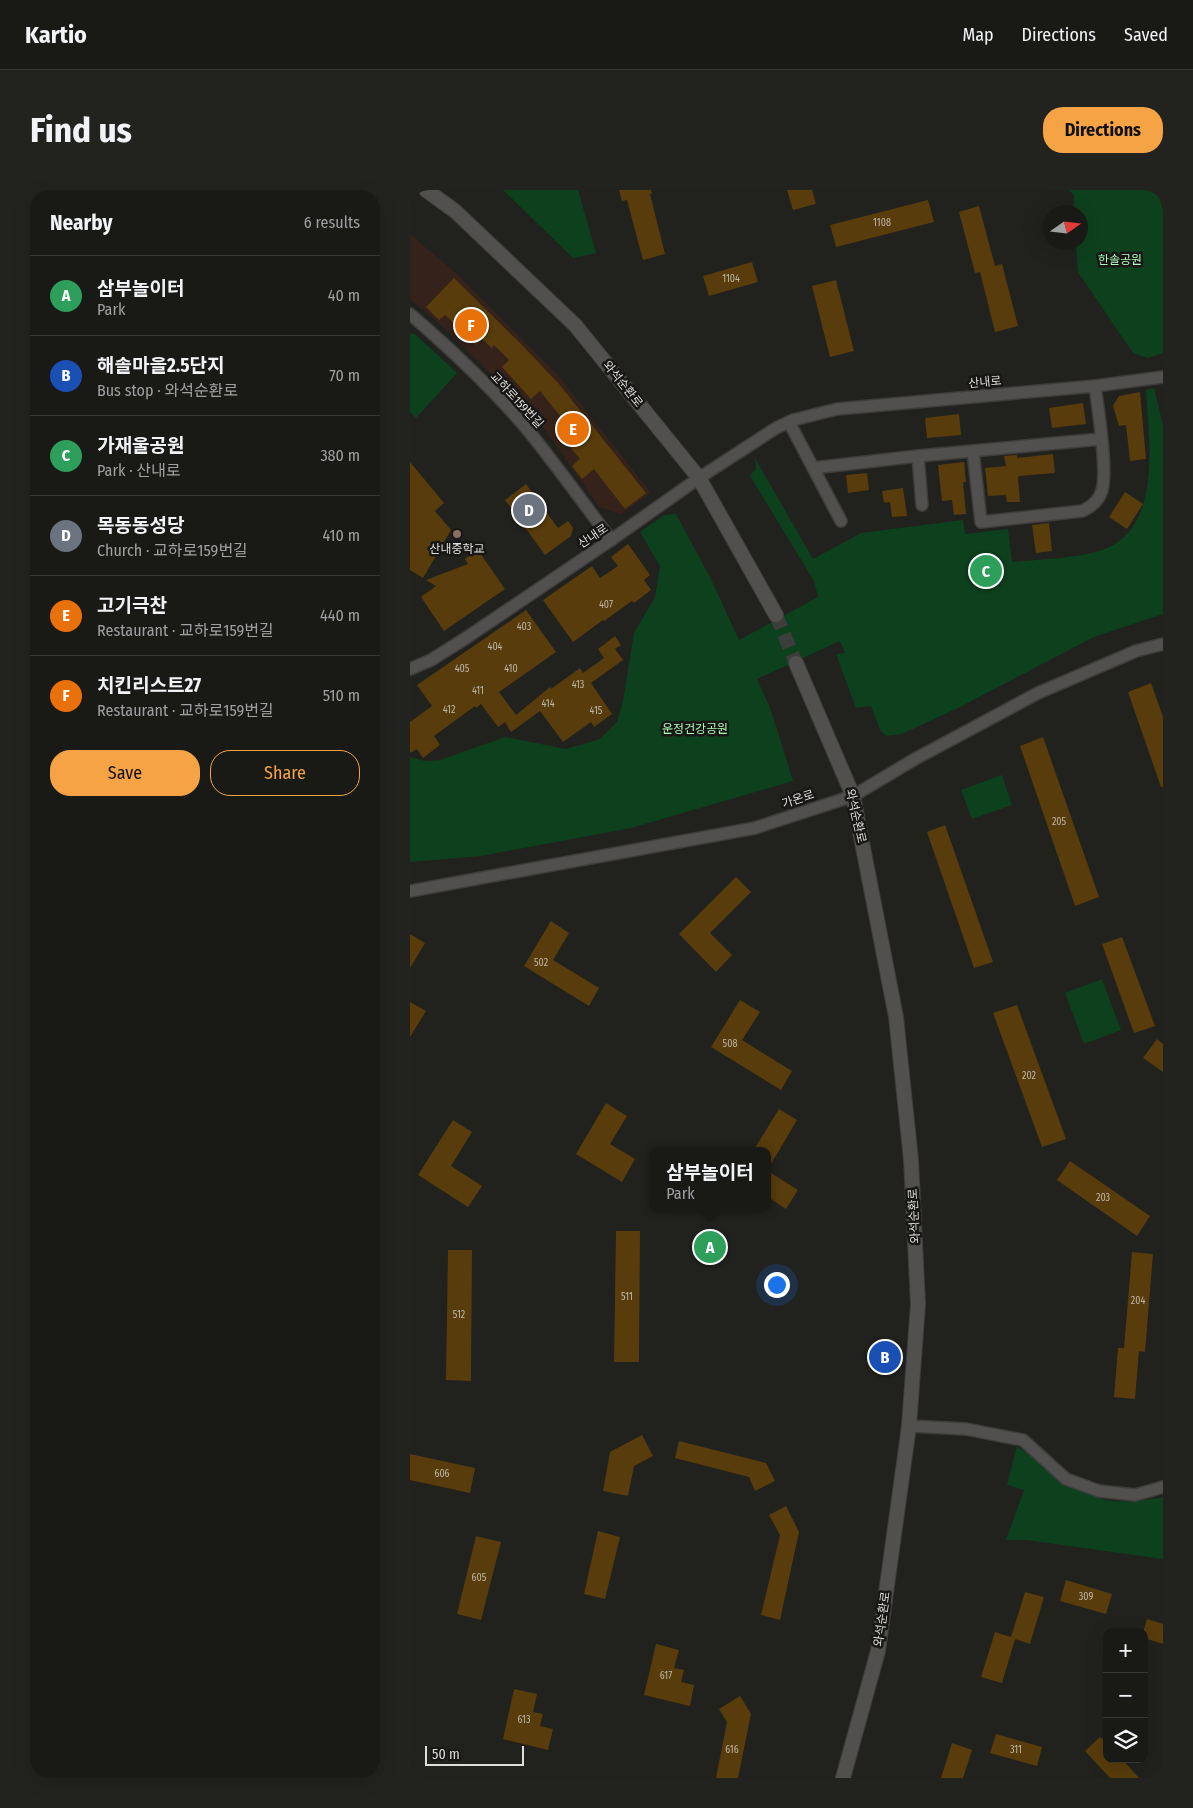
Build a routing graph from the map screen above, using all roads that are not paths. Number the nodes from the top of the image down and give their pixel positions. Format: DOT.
graph roads {
  1 [pos="426,190"];
  2 [pos="410,314"];
  3 [pos="1163,377"];
  4 [pos="1095,386"];
  5 [pos="789,422"];
  6 [pos="1101,439"];
  7 [pos="973,451"];
  8 [pos="918,456"];
  9 [pos="813,468"];
  10 [pos="699,478"];
  11 [pos="922,505"];
  12 [pos="841,521"];
  13 [pos="611,540"];
  14 [pos="776,615"];
  15 [pos="1163,644"];
  16 [pos="796,663"];
  17 [pos="410,669"];
  18 [pos="853,796"];
  19 [pos="410,891"];
  20 [pos="909,1426"];
  21 [pos="1163,1487"];
  22 [pos="843,1778"];
  1 -- 10 [label="street, 와석순환로"];
  2 -- 13 [label="street, 교하로159번길"];
  3 -- 4 [label="street, 산내로"];
  4 -- 5 [label="street, 산내로"];
  4 -- 6 [label="street"];
  5 -- 9 [label="street"];
  5 -- 10 [label="street, 산내로"];
  6 -- 7 [label="street"];
  6 -- 7 [label="street"];
  7 -- 8 [label="street"];
  8 -- 9 [label="street"];
  8 -- 11 [label="street"];
  9 -- 12 [label="street"];
  10 -- 13 [label="street, 산내로"];
  10 -- 14 [label="street, 와석순환로"];
  13 -- 17 [label="street, 산내로"];
  15 -- 18 [label="street, 가온로"];
  16 -- 18 [label="street, 와석순환로"];
  18 -- 19 [label="street, 가온로"];
  18 -- 20 [label="street, 와석순환로"];
  20 -- 21 [label="street"];
  20 -- 22 [label="street, 와석순환로"];
}
